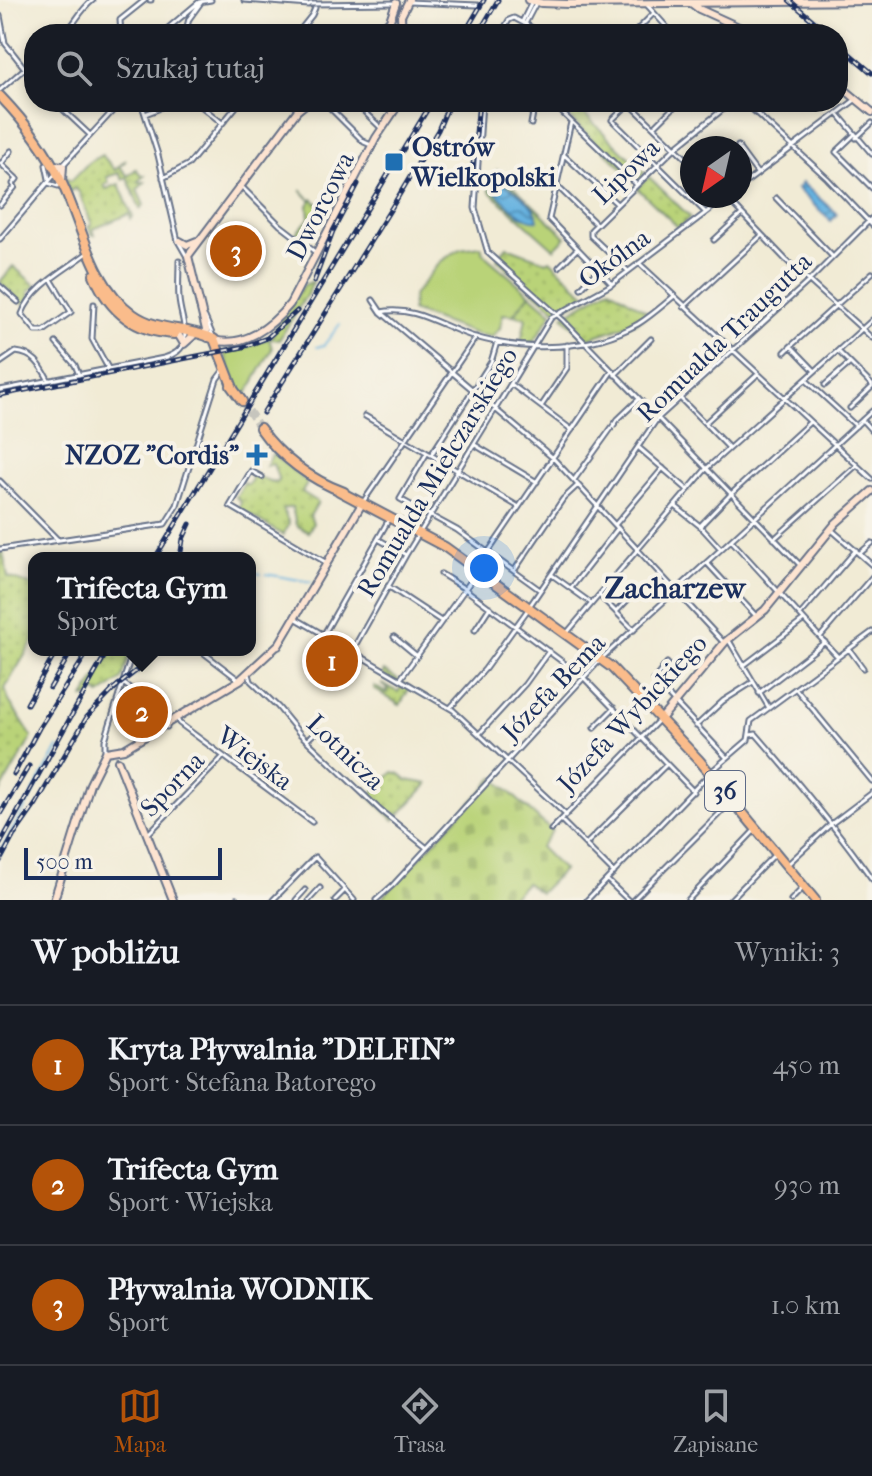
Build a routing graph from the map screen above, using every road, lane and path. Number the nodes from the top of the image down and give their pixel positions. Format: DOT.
graph roads {
  1 [pos="93,0"];
  2 [pos="149,0"];
  3 [pos="211,0"];
  4 [pos="244,0"];
  5 [pos="201,1"];
  6 [pos="396,1"];
  7 [pos="693,1"];
  8 [pos="857,1"];
  9 [pos="872,1"];
  10 [pos="408,2"];
  11 [pos="532,2"];
  12 [pos="646,3"];
  13 [pos="708,3"];
  14 [pos="312,4"];
  15 [pos="477,5"];
  16 [pos="707,12"];
  17 [pos="653,14"];
  18 [pos="184,15"];
  19 [pos="0,16"];
  20 [pos="189,19"];
  21 [pos="523,23"];
  22 [pos="72,24"];
  23 [pos="120,24"];
  24 [pos="173,24"];
  25 [pos="188,24"];
  26 [pos="305,24"];
  27 [pos="386,24"];
  28 [pos="400,24"];
  29 [pos="508,24"];
  30 [pos="643,24"];
  31 [pos="663,24"];
  32 [pos="733,24"];
  33 [pos="24,68"];
  34 [pos="0,88"];
  35 [pos="848,91"];
  36 [pos="0,96"];
  37 [pos="857,98"];
  38 [pos="0,104"];
  39 [pos="848,105"];
  40 [pos="66,112"];
  41 [pos="112,112"];
  42 [pos="151,112"];
  43 [pos="208,112"];
  44 [pos="231,112"];
  45 [pos="296,112"];
  46 [pos="334,112"];
  47 [pos="365,112"];
  48 [pos="393,112"];
  49 [pos="481,112"];
  50 [pos="533,112"];
  51 [pos="561,112"];
  52 [pos="620,112"];
  53 [pos="639,112"];
  54 [pos="669,112"];
  55 [pos="720,112"];
  56 [pos="754,112"];
  57 [pos="872,112"];
  58 [pos="837,113"];
  59 [pos="145,114"];
  60 [pos="571,122"];
  61 [pos="222,123"];
  62 [pos="872,123"];
  63 [pos="531,124"];
  64 [pos="654,127"];
  65 [pos="382,128"];
  66 [pos="91,135"];
  67 [pos="855,136"];
  68 [pos="373,145"];
  69 [pos="675,148"];
  70 [pos="791,148"];
  71 [pos="11,151"];
  72 [pos="563,153"];
  73 [pos="680,153"];
  74 [pos="872,154"];
  75 [pos="0,163"];
  76 [pos="48,164"];
  77 [pos="658,165"];
  78 [pos="752,166"];
  79 [pos="758,174"];
  80 [pos="55,175"];
  81 [pos="163,178"];
  82 [pos="752,178"];
  83 [pos="61,185"];
  84 [pos="240,185"];
  85 [pos="555,185"];
  86 [pos="637,185"];
  87 [pos="872,188"];
  88 [pos="776,198"];
  89 [pos="617,204"];
  90 [pos="0,205"];
  91 [pos="712,208"];
  92 [pos="737,208"];
  93 [pos="706,213"];
  94 [pos="742,214"];
  95 [pos="871,221"];
  96 [pos="596,224"];
  97 [pos="762,235"];
  98 [pos="0,239"];
  99 [pos="178,239"];
  100 [pos="714,240"];
  101 [pos="197,241"];
  102 [pos="577,249"];
  103 [pos="86,254"];
  104 [pos="317,254"];
  105 [pos="188,256"];
  106 [pos="833,257"];
  107 [pos="179,261"];
  108 [pos="639,263"];
  109 [pos="559,267"];
  110 [pos="599,269"];
  111 [pos="628,271"];
  112 [pos="872,273"];
  113 [pos="51,279"];
  114 [pos="809,281"];
  115 [pos="612,284"];
  116 [pos="0,286"];
  117 [pos="581,288"];
  118 [pos="6,292"];
  119 [pos="673,297"];
  120 [pos="0,299"];
  121 [pos="373,300"];
  122 [pos="18,302"];
  123 [pos="94,304"];
  124 [pos="836,305"];
  125 [pos="684,307"];
  126 [pos="381,312"];
  127 [pos="204,314"];
  128 [pos="557,314"];
  129 [pos="872,320"];
  130 [pos="206,327"];
  131 [pos="862,329"];
  132 [pos="185,333"];
  133 [pos="476,337"];
  134 [pos="872,338"];
  135 [pos="209,339"];
  136 [pos="651,339"];
  137 [pos="497,341"];
  138 [pos="56,343"];
  139 [pos="229,343"];
  140 [pos="584,343"];
  141 [pos="567,345"];
  142 [pos="791,346"];
  143 [pos="533,348"];
  144 [pos="732,351"];
  145 [pos="837,351"];
  146 [pos="785,352"];
  147 [pos="221,360"];
  148 [pos="0,363"];
  149 [pos="849,364"];
  150 [pos="109,369"];
  151 [pos="224,371"];
  152 [pos="815,371"];
  153 [pos="452,372"];
  154 [pos="613,373"];
  155 [pos="758,374"];
  156 [pos="79,375"];
  157 [pos="48,380"];
  158 [pos="806,380"];
  159 [pos="511,384"];
  160 [pos="825,385"];
  161 [pos="872,386"];
  162 [pos="0,390"];
  163 [pos="472,390"];
  164 [pos="680,398"];
  165 [pos="639,399"];
  166 [pos="785,399"];
  167 [pos="242,401"];
  168 [pos="541,406"];
  169 [pos="496,408"];
  170 [pos="850,408"];
  171 [pos="872,411"];
  172 [pos="365,416"];
  173 [pos="657,419"];
  174 [pos="862,420"];
  175 [pos="810,422"];
  176 [pos="705,423"];
  177 [pos="856,426"];
  178 [pos="260,428"];
  179 [pos="572,430"];
  180 [pos="872,431"];
  181 [pos="405,440"];
  182 [pos="473,445"];
  183 [pos="835,445"];
  184 [pos="638,447"];
  185 [pos="729,448"];
  186 [pos="429,454"];
  187 [pos="553,458"];
  188 [pos="857,465"];
  189 [pos="663,468"];
  190 [pos="706,469"];
  191 [pos="458,471"];
  192 [pos="262,477"];
  193 [pos="872,479"];
  194 [pos="0,481"];
  195 [pos="537,482"];
  196 [pos="576,483"];
  197 [pos="688,490"];
  198 [pos="872,491"];
  199 [pos="731,494"];
  200 [pos="363,501"];
  201 [pos="598,506"];
  202 [pos="675,506"];
  203 [pos="519,507"];
  204 [pos="430,515"];
  205 [pos="390,518"];
  206 [pos="754,518"];
  207 [pos="700,526"];
  208 [pos="616,527"];
  209 [pos="831,529"];
  210 [pos="419,533"];
  211 [pos="378,539"];
  212 [pos="774,539"];
  213 [pos="58,540"];
  214 [pos="731,540"];
  215 [pos="872,543"];
  216 [pos="0,549"];
  217 [pos="637,549"];
  218 [pos="721,549"];
  219 [pos="858,552"];
  220 [pos="488,553"];
  221 [pos="406,555"];
  222 [pos="327,563"];
  223 [pos="707,563"];
  224 [pos="872,565"];
  225 [pos="801,566"];
  226 [pos="477,570"];
  227 [pos="514,571"];
  228 [pos="441,574"];
  229 [pos="551,574"];
  230 [pos="872,577"];
  231 [pos="388,586"];
  232 [pos="571,588"];
  233 [pos="465,589"];
  234 [pos="540,590"];
  235 [pos="636,591"];
  236 [pos="676,591"];
  237 [pos="779,593"];
  238 [pos="599,594"];
  239 [pos="591,603"];
  240 [pos="490,607"];
  241 [pos="529,608"];
  242 [pos="616,612"];
  243 [pos="800,615"];
  244 [pos="757,617"];
  245 [pos="295,618"];
  246 [pos="804,620"];
  247 [pos="441,621"];
  248 [pos="516,627"];
  249 [pos="475,630"];
  250 [pos="634,630"];
  251 [pos="872,632"];
  252 [pos="324,634"];
  253 [pos="566,634"];
  254 [pos="394,637"];
  255 [pos="820,637"];
  256 [pos="726,641"];
  257 [pos="825,642"];
  258 [pos="849,649"];
  259 [pos="352,651"];
  260 [pos="549,651"];
  261 [pos="131,656"];
  262 [pos="209,656"];
  263 [pos="417,656"];
  264 [pos="838,657"];
  265 [pos="601,659"];
  266 [pos="667,663"];
  267 [pos="743,666"];
  268 [pos="863,668"];
  269 [pos="584,678"];
  270 [pos="245,679"];
  271 [pos="400,679"];
  272 [pos="753,682"];
  273 [pos="123,683"];
  274 [pos="796,689"];
  275 [pos="759,693"];
  276 [pos="674,703"];
  277 [pos="450,708"];
  278 [pos="614,708"];
  279 [pos="769,709"];
  280 [pos="661,719"];
  281 [pos="172,723"];
  282 [pos="696,726"];
  283 [pos="594,728"];
  284 [pos="319,733"];
  285 [pos="479,734"];
  286 [pos="750,735"];
  287 [pos="642,737"];
  288 [pos="307,740"];
  289 [pos="223,756"];
  290 [pos="112,757"];
  291 [pos="727,758"];
  292 [pos="507,760"];
  293 [pos="667,764"];
  294 [pos="711,774"];
  295 [pos="872,781"];
  296 [pos="694,792"];
  297 [pos="872,793"];
  298 [pos="733,800"];
  299 [pos="566,815"];
  300 [pos="561,820"];
  301 [pos="312,822"];
  302 [pos="831,824"];
  303 [pos="757,828"];
  304 [pos="551,830"];
  305 [pos="147,835"];
  306 [pos="586,844"];
  307 [pos="427,848"];
  308 [pos="777,852"];
  309 [pos="787,865"];
  310 [pos="614,873"];
  311 [pos="872,879"];
  312 [pos="607,880"];
  313 [pos="805,886"];
  314 [pos="320,888"];
  315 [pos="305,890"];
  316 [pos="345,890"];
  317 [pos="171,899"];
  318 [pos="56,900"];
  319 [pos="273,900"];
  320 [pos="296,900"];
  321 [pos="309,900"];
  322 [pos="335,900"];
  323 [pos="354,900"];
  324 [pos="376,900"];
  325 [pos="587,900"];
  326 [pos="631,900"];
  327 [pos="688,900"];
  328 [pos="730,900"];
  329 [pos="791,900"];
  330 [pos="815,900"];
  1 -- 22 [label="street"];
  2 -- 23 [label="street"];
  3 -- 5 [label="street"];
  4 -- 14 [label="street"];
  5 -- 18 [label="street"];
  5 -- 20 [label="street"];
  6 -- 10 [label="main road"];
  6 -- 14 [label="street"];
  6 -- 27 [label="main road"];
  7 -- 12 [label="main road"];
  7 -- 13 [label="main road"];
  7 -- 16 [label="main road"];
  8 -- 9 [label="main road"];
  8 -- 13 [label="main road"];
  10 -- 15 [label="street"];
  10 -- 28 [label="main road"];
  11 -- 12 [label="main road"];
  11 -- 21 [label="street"];
  12 -- 17 [label="street"];
  13 -- 16 [label="main road"];
  14 -- 26 [label="street"];
  16 -- 32 [label="main road"];
  17 -- 30 [label="street"];
  17 -- 31 [label="street"];
  18 -- 20 [label="street"];
  18 -- 24 [label="street"];
  19 -- 33 [label="street"];
  20 -- 25 [label="street"];
  21 -- 29 [label="street"];
  33 -- 34 [label="street"];
  35 -- 37 [label="main road"];
  36 -- 76 [label="main road"];
  37 -- 39 [label="street"];
  37 -- 57 [label="main road"];
  38 -- 76 [label="main road"];
  40 -- 66 [label="street"];
  41 -- 66 [label="street"];
  42 -- 59 [label="street"];
  43 -- 61 [label="street"];
  44 -- 61 [label="street"];
  45 -- 84 [label="main road"];
  46 -- 68 [label="street"];
  47 -- 65 [label="street"];
  48 -- 65 [label="main road, Dworcowa"];
  49 -- 128 [label="street"];
  50 -- 63 [label="street"];
  51 -- 60 [label="street"];
  52 -- 77 [label="street"];
  53 -- 64 [label="street"];
  54 -- 64 [label="street"];
  55 -- 69 [label="street, Lipowa"];
  56 -- 70 [label="street"];
  58 -- 67 [label="street"];
  58 -- 70 [label="street"];
  59 -- 81 [label="street"];
  60 -- 72 [label="street"];
  60 -- 86 [label="street"];
  61 -- 81 [label="street"];
  62 -- 67 [label="street"];
  64 -- 69 [label="street"];
  65 -- 68 [label="main road, Dworcowa"];
  66 -- 80 [label="street"];
  67 -- 74 [label="street"];
  67 -- 87 [label="street"];
  68 -- 104 [label="main road, Dworcowa"];
  69 -- 73 [label="street"];
  69 -- 77 [label="street, Lipowa"];
  70 -- 79 [label="street"];
  70 -- 95 [label="street"];
  71 -- 75 [label="street"];
  72 -- 85 [label="street"];
  72 -- 89 [label="street"];
  75 -- 90 [label="street"];
  76 -- 80 [label="main road"];
  77 -- 86 [label="street, Lipowa"];
  77 -- 93 [label="street"];
  78 -- 79 [label="street"];
  79 -- 82 [label="street"];
  80 -- 83 [label="main road"];
  80 -- 83 [label="main road"];
  80 -- 98 [label="street"];
  81 -- 99 [label="street"];
  83 -- 103 [label="main road"];
  83 -- 132 [label="main road"];
  84 -- 101 [label="main road"];
  84 -- 104 [label="street"];
  85 -- 96 [label="street"];
  85 -- 102 [label="street"];
  86 -- 89 [label="street, Lipowa"];
  88 -- 106 [label="street"];
  89 -- 96 [label="street, Lipowa"];
  91 -- 93 [label="street, Okólna"];
  92 -- 94 [label="street"];
  93 -- 108 [label="street, Okólna"];
  94 -- 97 [label="street"];
  94 -- 100 [label="street"];
  95 -- 106 [label="street, Romualda Traugutta"];
  96 -- 111 [label="street, Lipowa"];
  97 -- 114 [label="street"];
  97 -- 125 [label="street"];
  99 -- 101 [label="main road"];
  99 -- 105 [label="street"];
  101 -- 105 [label="main road"];
  102 -- 109 [label="street"];
  102 -- 110 [label="street"];
  103 -- 113 [label="street"];
  103 -- 132 [label="main road"];
  104 -- 139 [label="main road, Dworcowa"];
  105 -- 127 [label="main road"];
  106 -- 114 [label="street, Romualda Traugutta"];
  107 -- 132 [label="street"];
  108 -- 111 [label="street, Okólna"];
  108 -- 119 [label="street"];
  110 -- 115 [label="street"];
  110 -- 117 [label="street"];
  111 -- 115 [label="street, Okólna"];
  112 -- 124 [label="street"];
  113 -- 113 [label="street"];
  114 -- 124 [label="street"];
  114 -- 144 [label="street, Romualda Traugutta"];
  115 -- 128 [label="street, Okólna"];
  116 -- 118 [label="street"];
  118 -- 120 [label="street"];
  118 -- 122 [label="street"];
  119 -- 125 [label="street"];
  119 -- 140 [label="street"];
  121 -- 126 [label="street"];
  123 -- 150 [label="street"];
  124 -- 131 [label="street"];
  124 -- 142 [label="street"];
  125 -- 144 [label="street"];
  126 -- 133 [label="street"];
  126 -- 153 [label="street"];
  127 -- 130 [label="main road"];
  127 -- 135 [label="street"];
  128 -- 140 [label="street"];
  128 -- 143 [label="street, Romualda Mielczarskiego"];
  129 -- 131 [label="street"];
  130 -- 132 [label="main road"];
  130 -- 135 [label="main road"];
  131 -- 134 [label="street"];
  131 -- 145 [label="street"];
  132 -- 135 [label="main road"];
  132 -- 150 [label="street"];
  133 -- 137 [label="street"];
  133 -- 153 [label="street"];
  135 -- 139 [label="main road"];
  135 -- 147 [label="main road"];
  135 -- 151 [label="main road"];
  136 -- 154 [label="street"];
  137 -- 143 [label="street"];
  137 -- 163 [label="street"];
  138 -- 156 [label="street"];
  139 -- 147 [label="main road"];
  140 -- 141 [label="street"];
  140 -- 154 [label="street"];
  141 -- 143 [label="street"];
  141 -- 168 [label="street"];
  142 -- 146 [label="street"];
  142 -- 152 [label="street"];
  143 -- 159 [label="street, Romualda Mielczarskiego"];
  144 -- 155 [label="street"];
  144 -- 164 [label="street, Romualda Traugutta"];
  145 -- 149 [label="street"];
  145 -- 152 [label="street"];
  147 -- 151 [label="main road"];
  148 -- 157 [label="street"];
  149 -- 160 [label="street"];
  149 -- 161 [label="street"];
  150 -- 156 [label="street"];
  151 -- 167 [label="main road"];
  151 -- 213 [label="street"];
  152 -- 158 [label="street"];
  153 -- 163 [label="street"];
  153 -- 181 [label="street"];
  154 -- 165 [label="street"];
  154 -- 179 [label="street"];
  155 -- 166 [label="street"];
  155 -- 176 [label="street"];
  156 -- 157 [label="street"];
  157 -- 162 [label="street"];
  158 -- 166 [label="street"];
  158 -- 177 [label="street"];
  159 -- 168 [label="street"];
  159 -- 169 [label="street, Romualda Mielczarskiego"];
  161 -- 170 [label="street"];
  163 -- 169 [label="street"];
  163 -- 186 [label="street"];
  164 -- 173 [label="street, Romualda Traugutta"];
  164 -- 176 [label="street"];
  165 -- 173 [label="street"];
  165 -- 196 [label="street"];
  166 -- 175 [label="street"];
  166 -- 185 [label="street"];
  168 -- 179 [label="street"];
  169 -- 182 [label="street, Romualda Mielczarskiego"];
  169 -- 187 [label="street"];
  171 -- 174 [label="street, Józefa Bema"];
  172 -- 181 [label="street"];
  173 -- 184 [label="street, Romualda Traugutta"];
  173 -- 190 [label="street"];
  174 -- 177 [label="street, Józefa Bema"];
  174 -- 180 [label="street"];
  175 -- 183 [label="street"];
  175 -- 199 [label="street"];
  176 -- 185 [label="street"];
  177 -- 183 [label="street, Józefa Bema"];
  178 -- 200 [label="main road"];
  179 -- 187 [label="street"];
  181 -- 186 [label="street"];
  181 -- 200 [label="street"];
  182 -- 191 [label="street, Romualda Mielczarskiego"];
  182 -- 195 [label="street"];
  183 -- 188 [label="street"];
  183 -- 206 [label="street, Józefa Bema"];
  184 -- 189 [label="street"];
  184 -- 201 [label="street, Romualda Traugutta"];
  185 -- 190 [label="street"];
  186 -- 191 [label="street"];
  186 -- 204 [label="street"];
  187 -- 195 [label="street"];
  187 -- 196 [label="street"];
  188 -- 193 [label="street"];
  188 -- 212 [label="street"];
  189 -- 197 [label="street"];
  189 -- 208 [label="street"];
  190 -- 197 [label="street"];
  190 -- 199 [label="street"];
  191 -- 203 [label="street"];
  191 -- 204 [label="street, Romualda Mielczarskiego"];
  192 -- 222 [label="street"];
  194 -- 213 [label="street"];
  195 -- 203 [label="street"];
  196 -- 201 [label="street"];
  196 -- 227 [label="street"];
  197 -- 202 [label="street"];
  198 -- 209 [label="main road, Józefa Wybickiego"];
  199 -- 206 [label="street"];
  199 -- 207 [label="street"];
  200 -- 205 [label="main road, 36"];
  200 -- 222 [label="main road"];
  201 -- 208 [label="street"];
  201 -- 229 [label="street, Romualda Traugutta"];
  202 -- 207 [label="street"];
  202 -- 217 [label="street"];
  203 -- 220 [label="street"];
  204 -- 210 [label="street, Romualda Mielczarskiego"];
  204 -- 220 [label="street"];
  205 -- 210 [label="main road, 36"];
  205 -- 211 [label="street"];
  206 -- 212 [label="street"];
  206 -- 214 [label="street, Józefa Bema"];
  207 -- 218 [label="street"];
  208 -- 217 [label="street"];
  208 -- 232 [label="street"];
  209 -- 219 [label="street"];
  209 -- 225 [label="main road, Józefa Wybickiego"];
  210 -- 221 [label="street, Romualda Mielczarskiego"];
  210 -- 226 [label="main road, 36"];
  211 -- 221 [label="street"];
  211 -- 252 [label="street"];
  212 -- 225 [label="street"];
  213 -- 216 [label="street"];
  214 -- 218 [label="street, Józefa Bema"];
  214 -- 237 [label="street"];
  215 -- 219 [label="street"];
  217 -- 236 [label="street"];
  217 -- 238 [label="street"];
  218 -- 223 [label="street, Józefa Bema"];
  219 -- 224 [label="street"];
  219 -- 243 [label="street"];
  220 -- 226 [label="street"];
  220 -- 227 [label="street"];
  221 -- 231 [label="street, Romualda Mielczarskiego"];
  222 -- 245 [label="main road"];
  223 -- 236 [label="street, Józefa Bema"];
  223 -- 244 [label="street"];
  225 -- 237 [label="main road, Józefa Wybickiego"];
  226 -- 233 [label="street"];
  226 -- 241 [label="main road, 36"];
  227 -- 234 [label="street"];
  228 -- 233 [label="street"];
  229 -- 232 [label="street"];
  229 -- 234 [label="street, Romualda Traugutta"];
  230 -- 255 [label="street"];
  231 -- 247 [label="street"];
  231 -- 259 [label="street, Romualda Mielczarskiego"];
  232 -- 239 [label="street"];
  233 -- 240 [label="street"];
  233 -- 247 [label="street"];
  234 -- 241 [label="street, Romualda Traugutta"];
  235 -- 242 [label="street"];
  236 -- 250 [label="street, Józefa Bema"];
  236 -- 256 [label="street"];
  237 -- 243 [label="street"];
  237 -- 244 [label="main road, Józefa Wybickiego"];
  238 -- 239 [label="street"];
  238 -- 242 [label="street"];
  239 -- 253 [label="street"];
  240 -- 248 [label="street"];
  240 -- 249 [label="street"];
  241 -- 248 [label="street, Romualda Traugutta"];
  241 -- 253 [label="main road, 36"];
  242 -- 250 [label="street"];
  243 -- 246 [label="street"];
  244 -- 256 [label="main road, Józefa Wybickiego"];
  245 -- 252 [label="street"];
  245 -- 270 [label="main road"];
  246 -- 255 [label="street"];
  246 -- 267 [label="street"];
  247 -- 263 [label="street"];
  248 -- 260 [label="street"];
  248 -- 277 [label="street, Romualda Traugutta"];
  250 -- 265 [label="street, Józefa Bema"];
  251 -- 258 [label="street"];
  252 -- 259 [label="street"];
  253 -- 265 [label="main road, 36"];
  254 -- 263 [label="street"];
  255 -- 257 [label="street"];
  256 -- 267 [label="street"];
  256 -- 276 [label="main road, Józefa Wybickiego"];
  257 -- 264 [label="street"];
  257 -- 275 [label="street"];
  258 -- 264 [label="street"];
  258 -- 268 [label="street"];
  259 -- 271 [label="street"];
  260 -- 269 [label="street"];
  260 -- 285 [label="street"];
  261 -- 273 [label="street"];
  262 -- 270 [label="street, Lotnicza"];
  263 -- 271 [label="street"];
  264 -- 274 [label="street"];
  265 -- 269 [label="street, Józefa Bema"];
  265 -- 280 [label="main road, 36"];
  266 -- 276 [label="street"];
  267 -- 272 [label="street"];
  269 -- 278 [label="street"];
  269 -- 292 [label="street, Józefa Bema"];
  270 -- 281 [label="main road"];
  270 -- 288 [label="street, Lotnicza"];
  271 -- 277 [label="street"];
  272 -- 275 [label="street"];
  272 -- 282 [label="street"];
  273 -- 281 [label="street, Wiejska"];
  273 -- 290 [label="street"];
  274 -- 279 [label="street"];
  274 -- 295 [label="street"];
  275 -- 279 [label="street"];
  276 -- 280 [label="main road, Józefa Wybickiego"];
  276 -- 282 [label="street"];
  277 -- 285 [label="street"];
  278 -- 283 [label="street"];
  278 -- 287 [label="street"];
  279 -- 286 [label="street"];
  280 -- 287 [label="street, Józefa Wybickiego"];
  280 -- 294 [label="main road, 36"];
  281 -- 289 [label="street, Wiejska"];
  281 -- 290 [label="main road"];
  282 -- 291 [label="street"];
  284 -- 288 [label="street"];
  285 -- 292 [label="street"];
  286 -- 291 [label="street"];
  286 -- 302 [label="street"];
  287 -- 293 [label="street"];
  287 -- 299 [label="street, Józefa Wybickiego"];
  288 -- 307 [label="street, Lotnicza"];
  289 -- 301 [label="street, Wiejska"];
  289 -- 305 [label="street, Sporna"];
  290 -- 305 [label="main road"];
  290 -- 318 [label="main road"];
  291 -- 294 [label="street"];
  292 -- 299 [label="street"];
  292 -- 307 [label="street, Józefa Bema"];
  293 -- 296 [label="street"];
  293 -- 306 [label="street"];
  294 -- 296 [label="street"];
  294 -- 298 [label="main road, 36"];
  296 -- 310 [label="street"];
  297 -- 302 [label="street"];
  298 -- 303 [label="main road, 36"];
  298 -- 326 [label="street"];
  299 -- 300 [label="street, Józefa Wybickiego"];
  300 -- 304 [label="street, Józefa Wybickiego"];
  300 -- 306 [label="street"];
  302 -- 309 [label="street"];
  302 -- 311 [label="street"];
  303 -- 308 [label="main road, 36"];
  303 -- 327 [label="street"];
  305 -- 317 [label="main road"];
  306 -- 310 [label="street"];
  307 -- 324 [label="street, Józefa Bema"];
  308 -- 309 [label="main road, 36"];
  308 -- 328 [label="street"];
  309 -- 313 [label="main road, 36"];
  310 -- 312 [label="street"];
  312 -- 325 [label="street"];
  312 -- 326 [label="street"];
  313 -- 329 [label="street"];
  313 -- 330 [label="main road, 36"];
  314 -- 321 [label="street"];
  315 -- 320 [label="street"];
  316 -- 319 [label="street"];
  316 -- 322 [label="street"];
  316 -- 323 [label="street"];
}
